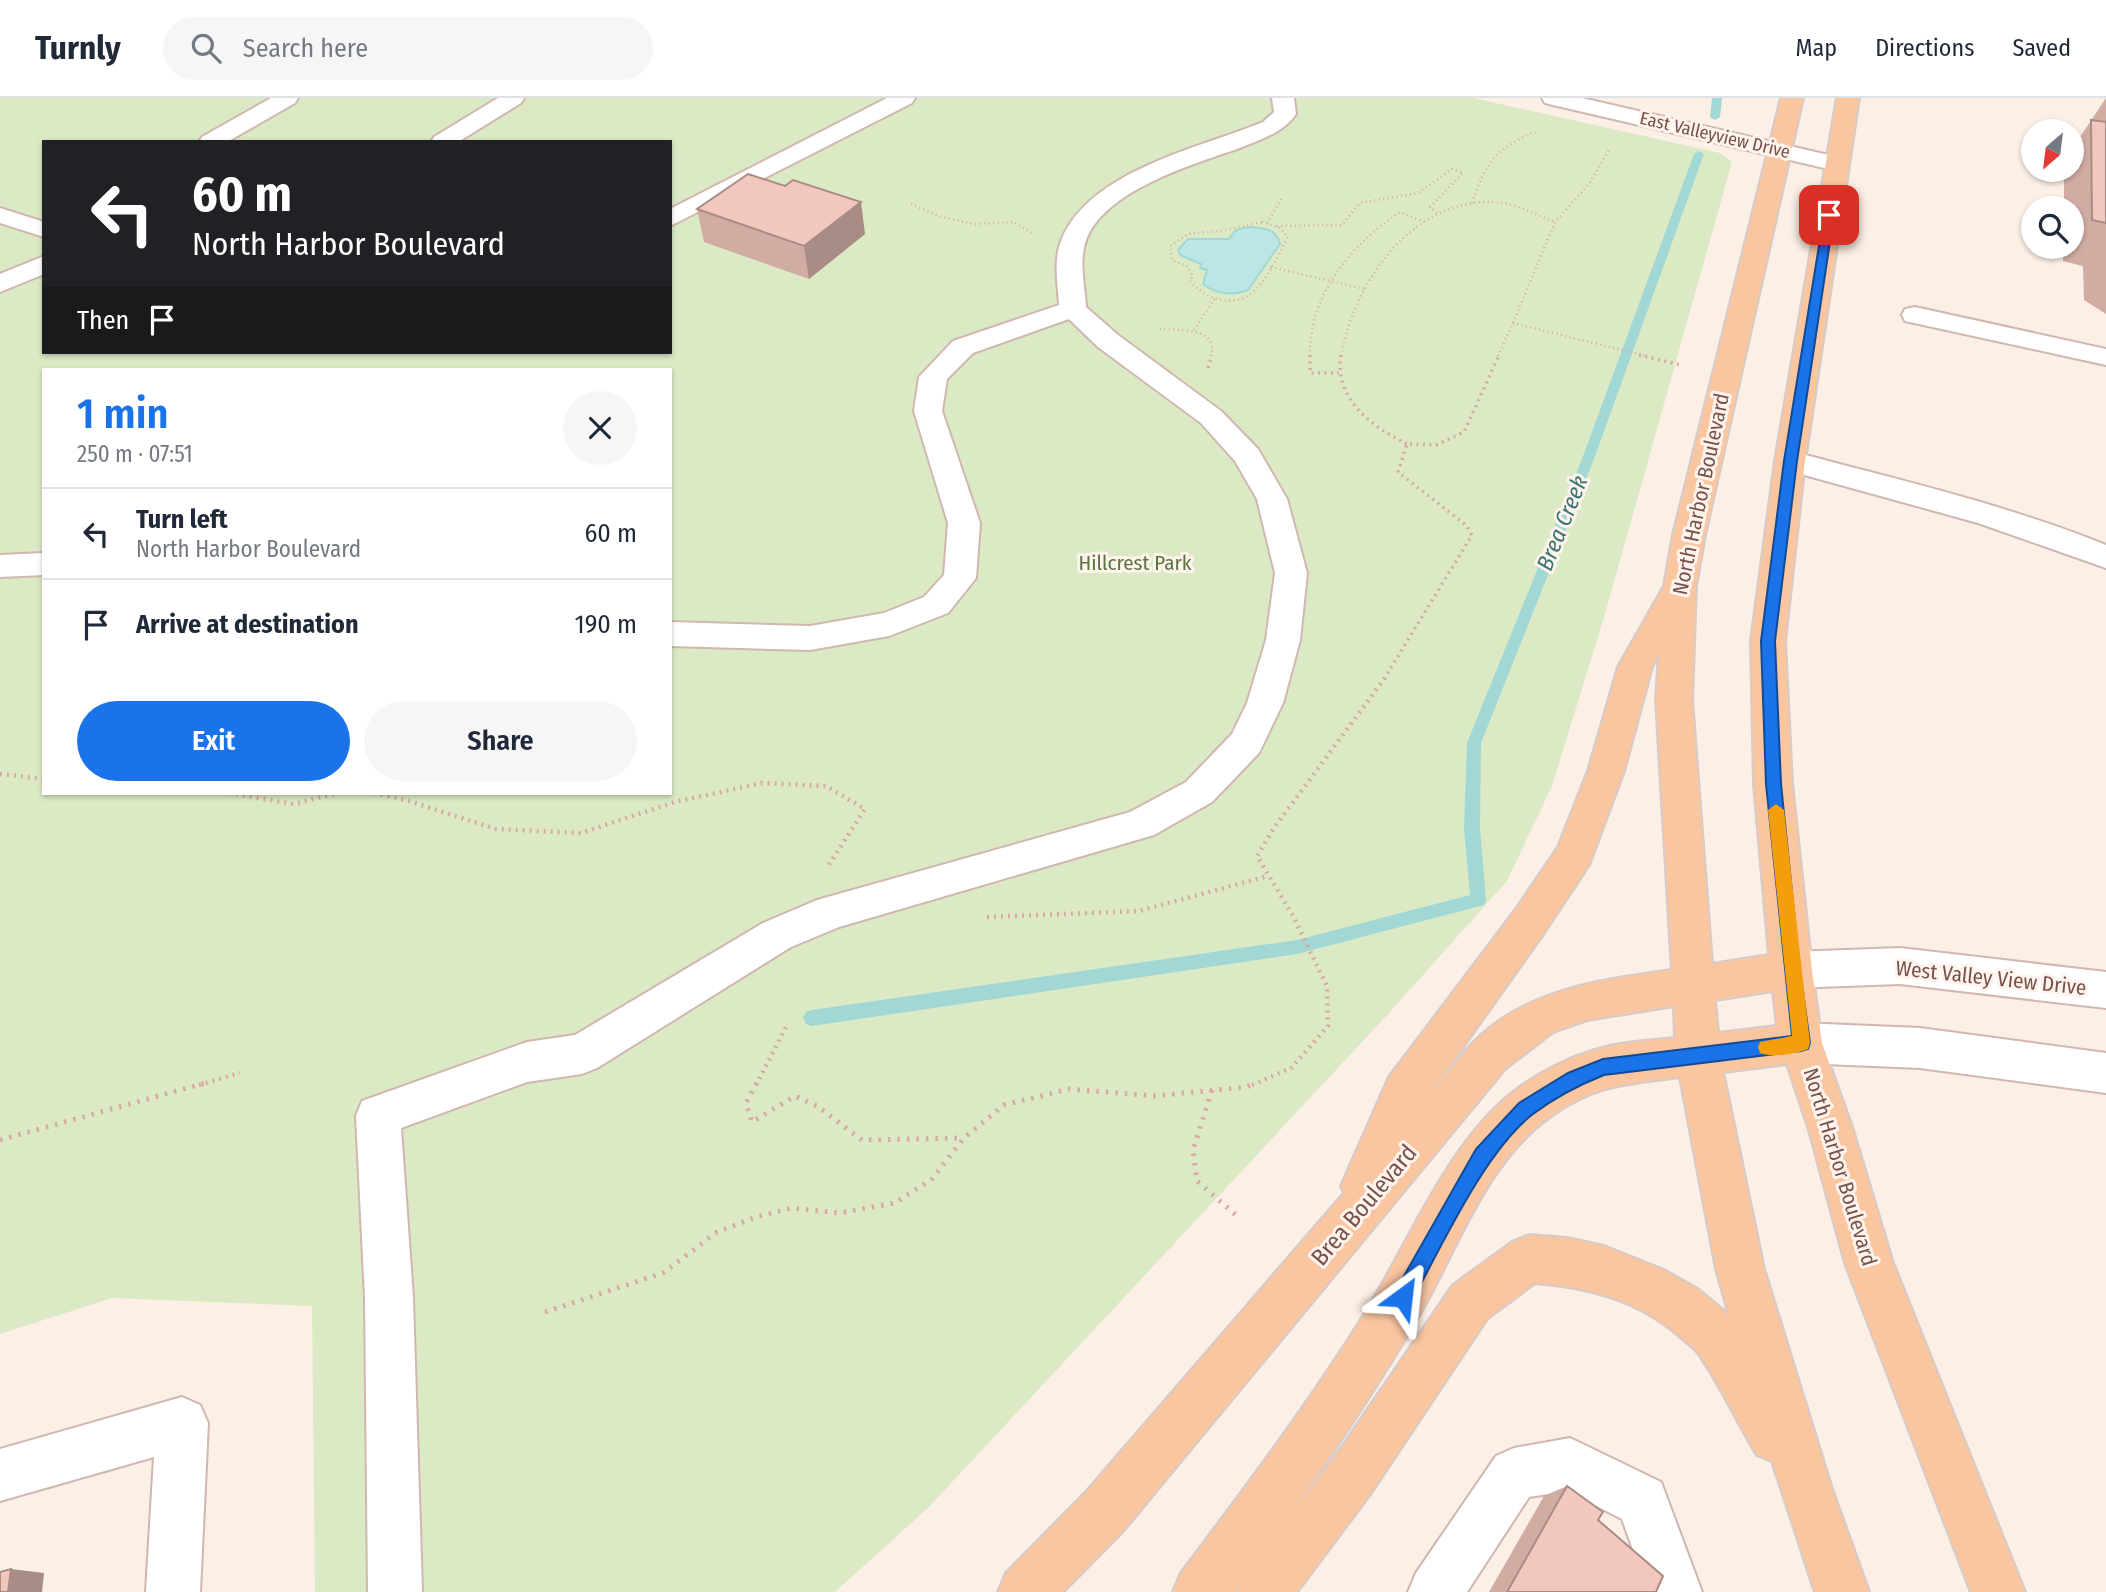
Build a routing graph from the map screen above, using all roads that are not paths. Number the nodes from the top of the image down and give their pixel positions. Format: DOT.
graph roads {
  1 [pos="287,98"];
  2 [pos="513,98"];
  3 [pos="904,98"];
  4 [pos="1283,98"];
  5 [pos="1553,98"];
  6 [pos="1792,98"];
  7 [pos="1847,98"];
  8 [pos="214,140"];
  9 [pos="445,140"];
  10 [pos="1778,150"];
  11 [pos="1837,164"];
  12 [pos="0,215"];
  13 [pos="672,218"];
  14 [pos="42,229"];
  15 [pos="42,265"];
  16 [pos="0,284"];
  17 [pos="1073,309"];
  18 [pos="1915,315"];
  19 [pos="2106,357"];
  20 [pos="1790,461"];
  21 [pos="2106,557"];
  22 [pos="42,564"];
  23 [pos="0,566"];
  24 [pos="1679,586"];
  25 [pos="672,634"];
  26 [pos="1791,970"];
  27 [pos="1693,984"];
  28 [pos="2106,990"];
  29 [pos="1801,1043"];
  30 [pos="1698,1056"];
  31 [pos="2106,1073"];
  32 [pos="1347,1225"];
  33 [pos="0,1475"];
  34 [pos="1807,1489"];
  35 [pos="173,1592"];
  36 [pos="395,1592"];
  37 [pos="1025,1592"];
  38 [pos="1200,1592"];
  39 [pos="1263,1592"];
  40 [pos="1435,1592"];
  41 [pos="1675,1592"];
  42 [pos="1842,1592"];
  43 [pos="1998,1592"];
  1 -- 8 [label="street"];
  2 -- 9 [label="street"];
  3 -- 13 [label="street"];
  4 -- 17 [label="street"];
  5 -- 10 [label="street, East Valleyview Drive"];
  6 -- 10 [label="main road, North Harbor Boulevard"];
  7 -- 11 [label="main road, North Harbor Boulevard"];
  10 -- 11 [label="street, East Valleyview Drive"];
  10 -- 24 [label="main road, North Harbor Boulevard"];
  11 -- 20 [label="main road, North Harbor Boulevard"];
  12 -- 14 [label="street"];
  15 -- 16 [label="street"];
  17 -- 25 [label="street"];
  17 -- 36 [label="street"];
  18 -- 19 [label="street"];
  20 -- 21 [label="street"];
  20 -- 26 [label="main road, North Harbor Boulevard"];
  22 -- 23 [label="street"];
  24 -- 27 [label="main road, North Harbor Boulevard"];
  24 -- 32 [label="main road"];
  26 -- 27 [label="main road, Brea Boulevard"];
  26 -- 28 [label="street, West Valley View Drive"];
  26 -- 29 [label="main road, North Harbor Boulevard"];
  27 -- 30 [label="main road, North Harbor Boulevard"];
  27 -- 32 [label="main road, Brea Boulevard"];
  29 -- 30 [label="main road"];
  29 -- 31 [label="street"];
  29 -- 43 [label="main road, North Harbor Boulevard"];
  30 -- 34 [label="main road, North Harbor Boulevard"];
  30 -- 38 [label="main road"];
  32 -- 37 [label="main road, Brea Boulevard"];
  33 -- 35 [label="street"];
  34 -- 39 [label="main road"];
  34 -- 42 [label="main road, North Harbor Boulevard"];
  40 -- 41 [label="street"];
}
